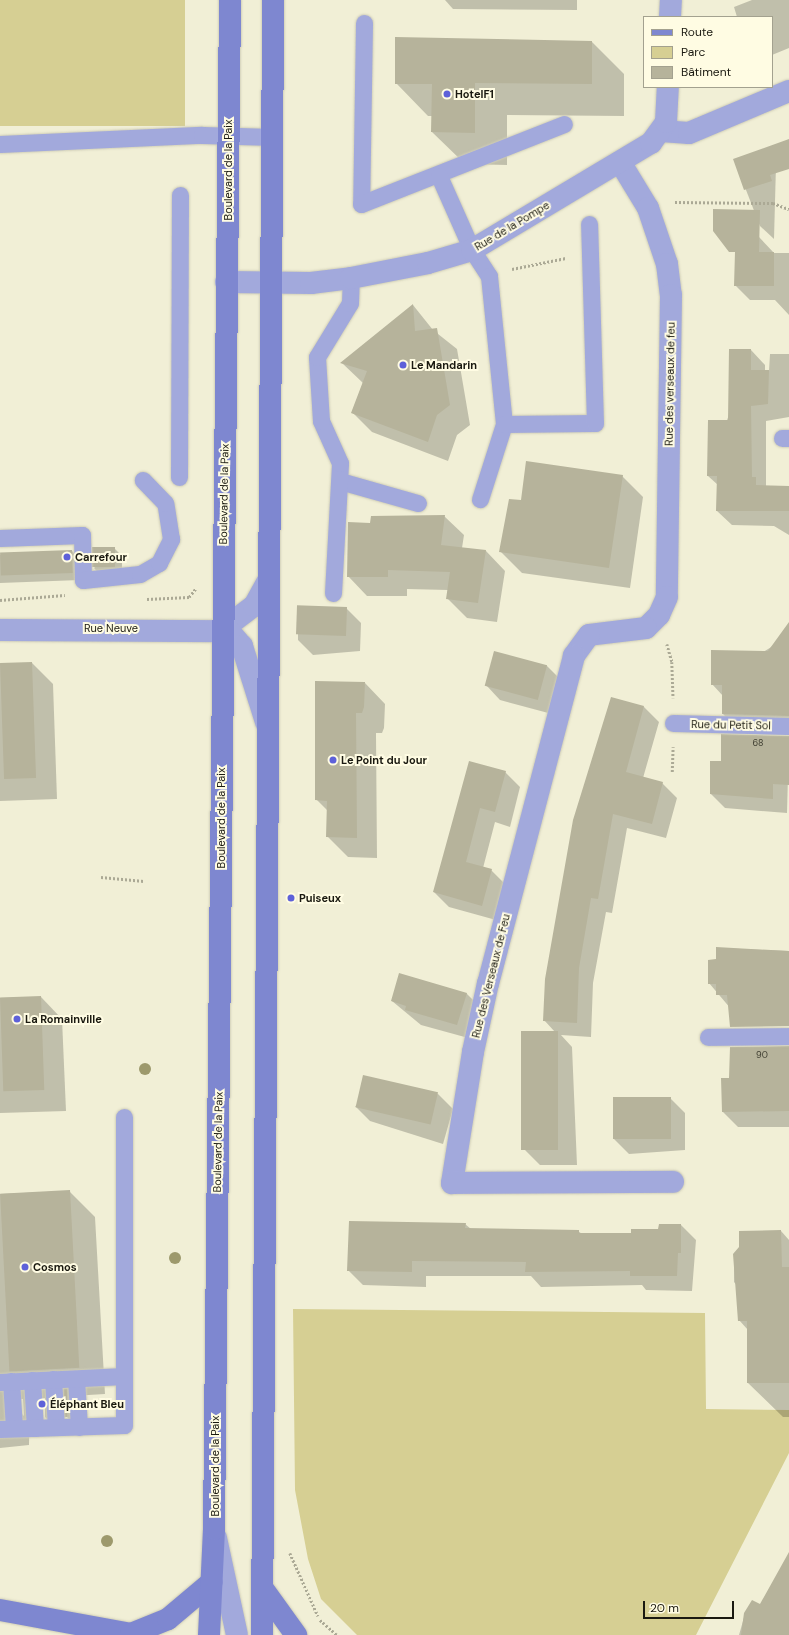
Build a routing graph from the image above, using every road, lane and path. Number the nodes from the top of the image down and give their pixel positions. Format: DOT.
graph roads {
  1 [pos="230,0"];
  2 [pos="273,0"];
  3 [pos="664,0"];
  4 [pos="671,0"];
  5 [pos="670,16"];
  6 [pos="364,23"];
  7 [pos="668,88"];
  8 [pos="789,91"];
  9 [pos="564,124"];
  10 [pos="661,131"];
  11 [pos="228,136"];
  12 [pos="274,136"];
  13 [pos="0,144"];
  14 [pos="620,162"];
  15 [pos="440,176"];
  16 [pos="180,195"];
  17 [pos="668,202"];
  18 [pos="789,209"];
  19 [pos="589,224"];
  20 [pos="472,250"];
  21 [pos="590,255"];
  22 [pos="537,262"];
  23 [pos="351,278"];
  24 [pos="226,282"];
  25 [pos="274,283"];
  26 [pos="504,424"];
  27 [pos="179,477"];
  28 [pos="143,480"];
  29 [pos="340,481"];
  30 [pos="480,499"];
  31 [pos="418,503"];
  32 [pos="0,538"];
  33 [pos="270,579"];
  34 [pos="333,593"];
  35 [pos="659,615"];
  36 [pos="223,629"];
  37 [pos="0,630"];
  38 [pos="673,723"];
  39 [pos="789,726"];
  40 [pos="269,731"];
  41 [pos="672,772"];
  42 [pos="100,877"];
  43 [pos="144,882"];
  44 [pos="789,1036"];
  45 [pos="708,1037"];
  46 [pos="124,1117"];
  47 [pos="673,1182"];
  48 [pos="124,1376"];
  49 [pos="76,1378"];
  50 [pos="53,1379"];
  51 [pos="32,1380"];
  52 [pos="6,1381"];
  53 [pos="56,1427"];
  54 [pos="79,1427"];
  55 [pos="7,1428"];
  56 [pos="35,1428"];
  57 [pos="262,1527"];
  58 [pos="214,1529"];
  59 [pos="212,1582"];
  60 [pos="263,1589"];
  61 [pos="0,1610"];
  62 [pos="134,1634"];
  63 [pos="209,1635"];
  64 [pos="237,1635"];
  65 [pos="262,1635"];
  66 [pos="296,1635"];
  67 [pos="337,1635"];
  1 -- 11 [label="main road, Boulevard de la Paix"];
  2 -- 12 [label="main road"];
  3 -- 4 [label="lane"];
  4 -- 5 [label="street"];
  6 -- 15 [label="lane"];
  7 -- 10 [label="street, Rue de la Pompe"];
  8 -- 10 [label="street"];
  9 -- 15 [label="lane"];
  10 -- 14 [label="street, Rue de la Pompe"];
  11 -- 12 [label="lane"];
  11 -- 13 [label="lane"];
  11 -- 24 [label="main road, Boulevard de la Paix"];
  12 -- 25 [label="main road"];
  14 -- 20 [label="street, Rue de la Pompe"];
  14 -- 35 [label="street, Rue des verseaux de feu"];
  15 -- 20 [label="lane"];
  16 -- 27 [label="lane"];
  17 -- 18 [label="path"];
  19 -- 21 [label="lane"];
  20 -- 23 [label="street, Rue de la Pompe"];
  20 -- 26 [label="lane"];
  21 -- 22 [label="path"];
  21 -- 26 [label="lane"];
  23 -- 25 [label="street, Rue de la Pompe"];
  23 -- 29 [label="lane"];
  24 -- 25 [label="street, Rue de la Pompe"];
  24 -- 36 [label="main road, Boulevard de la Paix"];
  25 -- 33 [label="main road"];
  26 -- 30 [label="lane"];
  28 -- 32 [label="lane"];
  29 -- 31 [label="lane"];
  29 -- 34 [label="lane"];
  33 -- 36 [label="street"];
  33 -- 40 [label="main road"];
  35 -- 38 [label="path"];
  35 -- 47 [label="street, Rue des Verseaux de Feu"];
  36 -- 37 [label="street, Rue Neuve"];
  36 -- 40 [label="street"];
  36 -- 58 [label="main road, Boulevard de la Paix"];
  38 -- 39 [label="lane, Rue du Petit Sol"];
  38 -- 41 [label="path"];
  40 -- 57 [label="main road"];
  42 -- 43 [label="path"];
  44 -- 45 [label="lane"];
  46 -- 48 [label="lane"];
  48 -- 49 [label="lane"];
  48 -- 54 [label="lane"];
  49 -- 50 [label="lane"];
  49 -- 54 [label="lane"];
  50 -- 51 [label="lane"];
  50 -- 53 [label="lane"];
  51 -- 52 [label="lane"];
  51 -- 56 [label="lane"];
  52 -- 55 [label="lane"];
  53 -- 54 [label="lane"];
  53 -- 56 [label="lane"];
  55 -- 56 [label="lane"];
  57 -- 60 [label="main road"];
  57 -- 67 [label="path"];
  58 -- 59 [label="main road, Boulevard de la Paix"];
  58 -- 64 [label="street"];
  59 -- 62 [label="main road"];
  59 -- 63 [label="main road, Boulevard de la Paix"];
  60 -- 65 [label="main road"];
  60 -- 66 [label="main road"];
  61 -- 62 [label="main road"];
}
